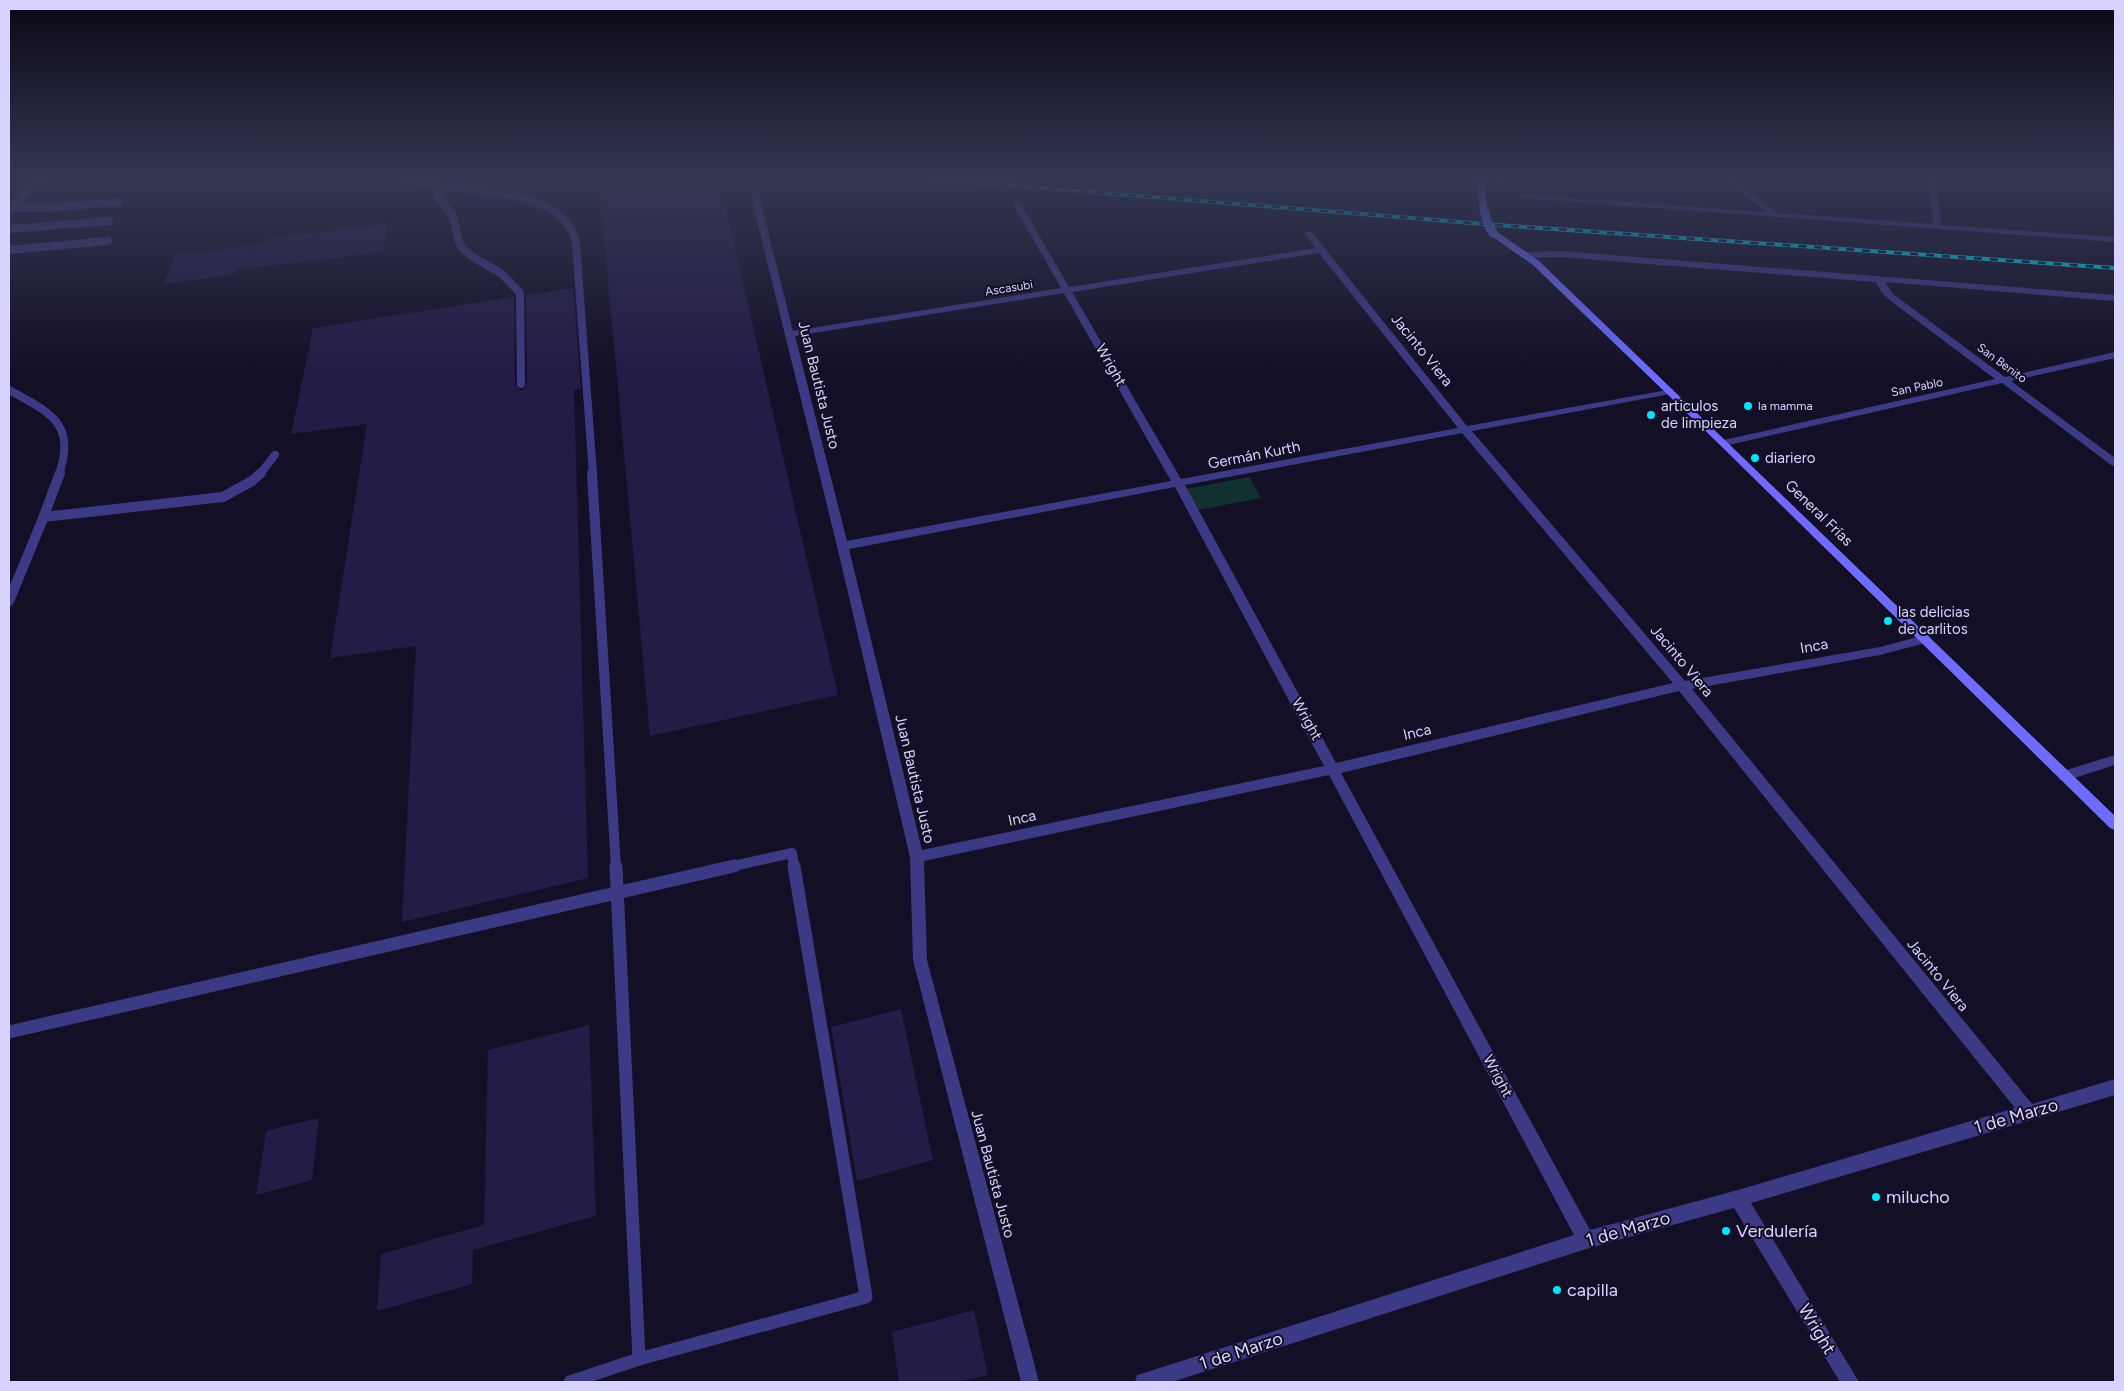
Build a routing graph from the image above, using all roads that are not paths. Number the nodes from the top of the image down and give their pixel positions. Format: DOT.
graph roads {
  1 [pos="87,243"];
  2 [pos="459,243"];
  3 [pos="576,243"];
  4 [pos="767,243"];
  5 [pos="1040,243"];
  6 [pos="1315,243"];
  7 [pos="1507,243"];
  8 [pos="9,250"];
  9 [pos="1320,250"];
  10 [pos="1525,255"];
  11 [pos="1879,278"];
  12 [pos="1069,291"];
  13 [pos="2115,298"];
  14 [pos="790,334"];
  15 [pos="2115,355"];
  16 [pos="2005,380"];
  17 [pos="521,384"];
  18 [pos="9,390"];
  19 [pos="1670,391"];
  20 [pos="1466,430"];
  21 [pos="1724,443"];
  22 [pos="275,454"];
  23 [pos="2115,463"];
  24 [pos="1179,484"];
  25 [pos="44,517"];
  26 [pos="843,546"];
  27 [pos="9,601"];
  28 [pos="1926,639"];
  29 [pos="1682,686"];
  30 [pos="2115,760"];
  31 [pos="1334,769"];
  32 [pos="2065,776"];
  33 [pos="2115,824"];
  34 [pos="917,858"];
  35 [pos="619,894"];
  36 [pos="9,1032"];
  37 [pos="2115,1087"];
  38 [pos="2028,1112"];
  39 [pos="1738,1198"];
  40 [pos="1586,1240"];
  41 [pos="639,1359"];
  42 [pos="570,1382"];
  43 [pos="1030,1382"];
  44 [pos="1144,1382"];
  45 [pos="1850,1382"];
  1 -- 8 [label="lane"];
  2 -- 17 [label="lane"];
  3 -- 35 [label="lane"];
  4 -- 14 [label="street, Juan Bautista Justo"];
  5 -- 12 [label="street, Wright"];
  6 -- 9 [label="street, Jacinto Viera"];
  7 -- 10 [label="main road, General Frías, bridge"];
  9 -- 12 [label="street, Ascasubi"];
  9 -- 20 [label="street, Jacinto Viera"];
  10 -- 11 [label="street"];
  10 -- 19 [label="main road, General Frías"];
  11 -- 13 [label="street"];
  11 -- 16 [label="street, San Benito"];
  12 -- 14 [label="street, Ascasubi"];
  12 -- 24 [label="street, Wright"];
  14 -- 26 [label="street, Juan Bautista Justo"];
  15 -- 16 [label="street, San Pablo"];
  16 -- 21 [label="street, San Pablo"];
  16 -- 23 [label="street, San Benito"];
  18 -- 25 [label="lane"];
  19 -- 20 [label="street, Germán Kurth"];
  19 -- 21 [label="main road, General Frías"];
  20 -- 24 [label="street, Germán Kurth"];
  20 -- 29 [label="street, Jacinto Viera"];
  21 -- 28 [label="main road, General Frías"];
  22 -- 25 [label="lane"];
  24 -- 26 [label="street, Germán Kurth"];
  24 -- 31 [label="street, Wright"];
  25 -- 27 [label="lane"];
  26 -- 34 [label="street, Juan Bautista Justo"];
  28 -- 29 [label="street, Inca"];
  28 -- 32 [label="main road, General Frías"];
  29 -- 31 [label="street, Inca"];
  29 -- 38 [label="street, Jacinto Viera"];
  30 -- 32 [label="street"];
  31 -- 34 [label="street, Inca"];
  31 -- 40 [label="street, Wright"];
  32 -- 33 [label="main road, General Frías"];
  34 -- 43 [label="street, Juan Bautista Justo"];
  35 -- 36 [label="lane"];
  35 -- 41 [label="lane"];
  35 -- 41 [label="lane"];
  37 -- 38 [label="street, 1 de Marzo"];
  38 -- 39 [label="street, 1 de Marzo"];
  39 -- 40 [label="street, 1 de Marzo"];
  39 -- 45 [label="street, Wright"];
  40 -- 44 [label="street, 1 de Marzo"];
  41 -- 42 [label="lane"];
}
